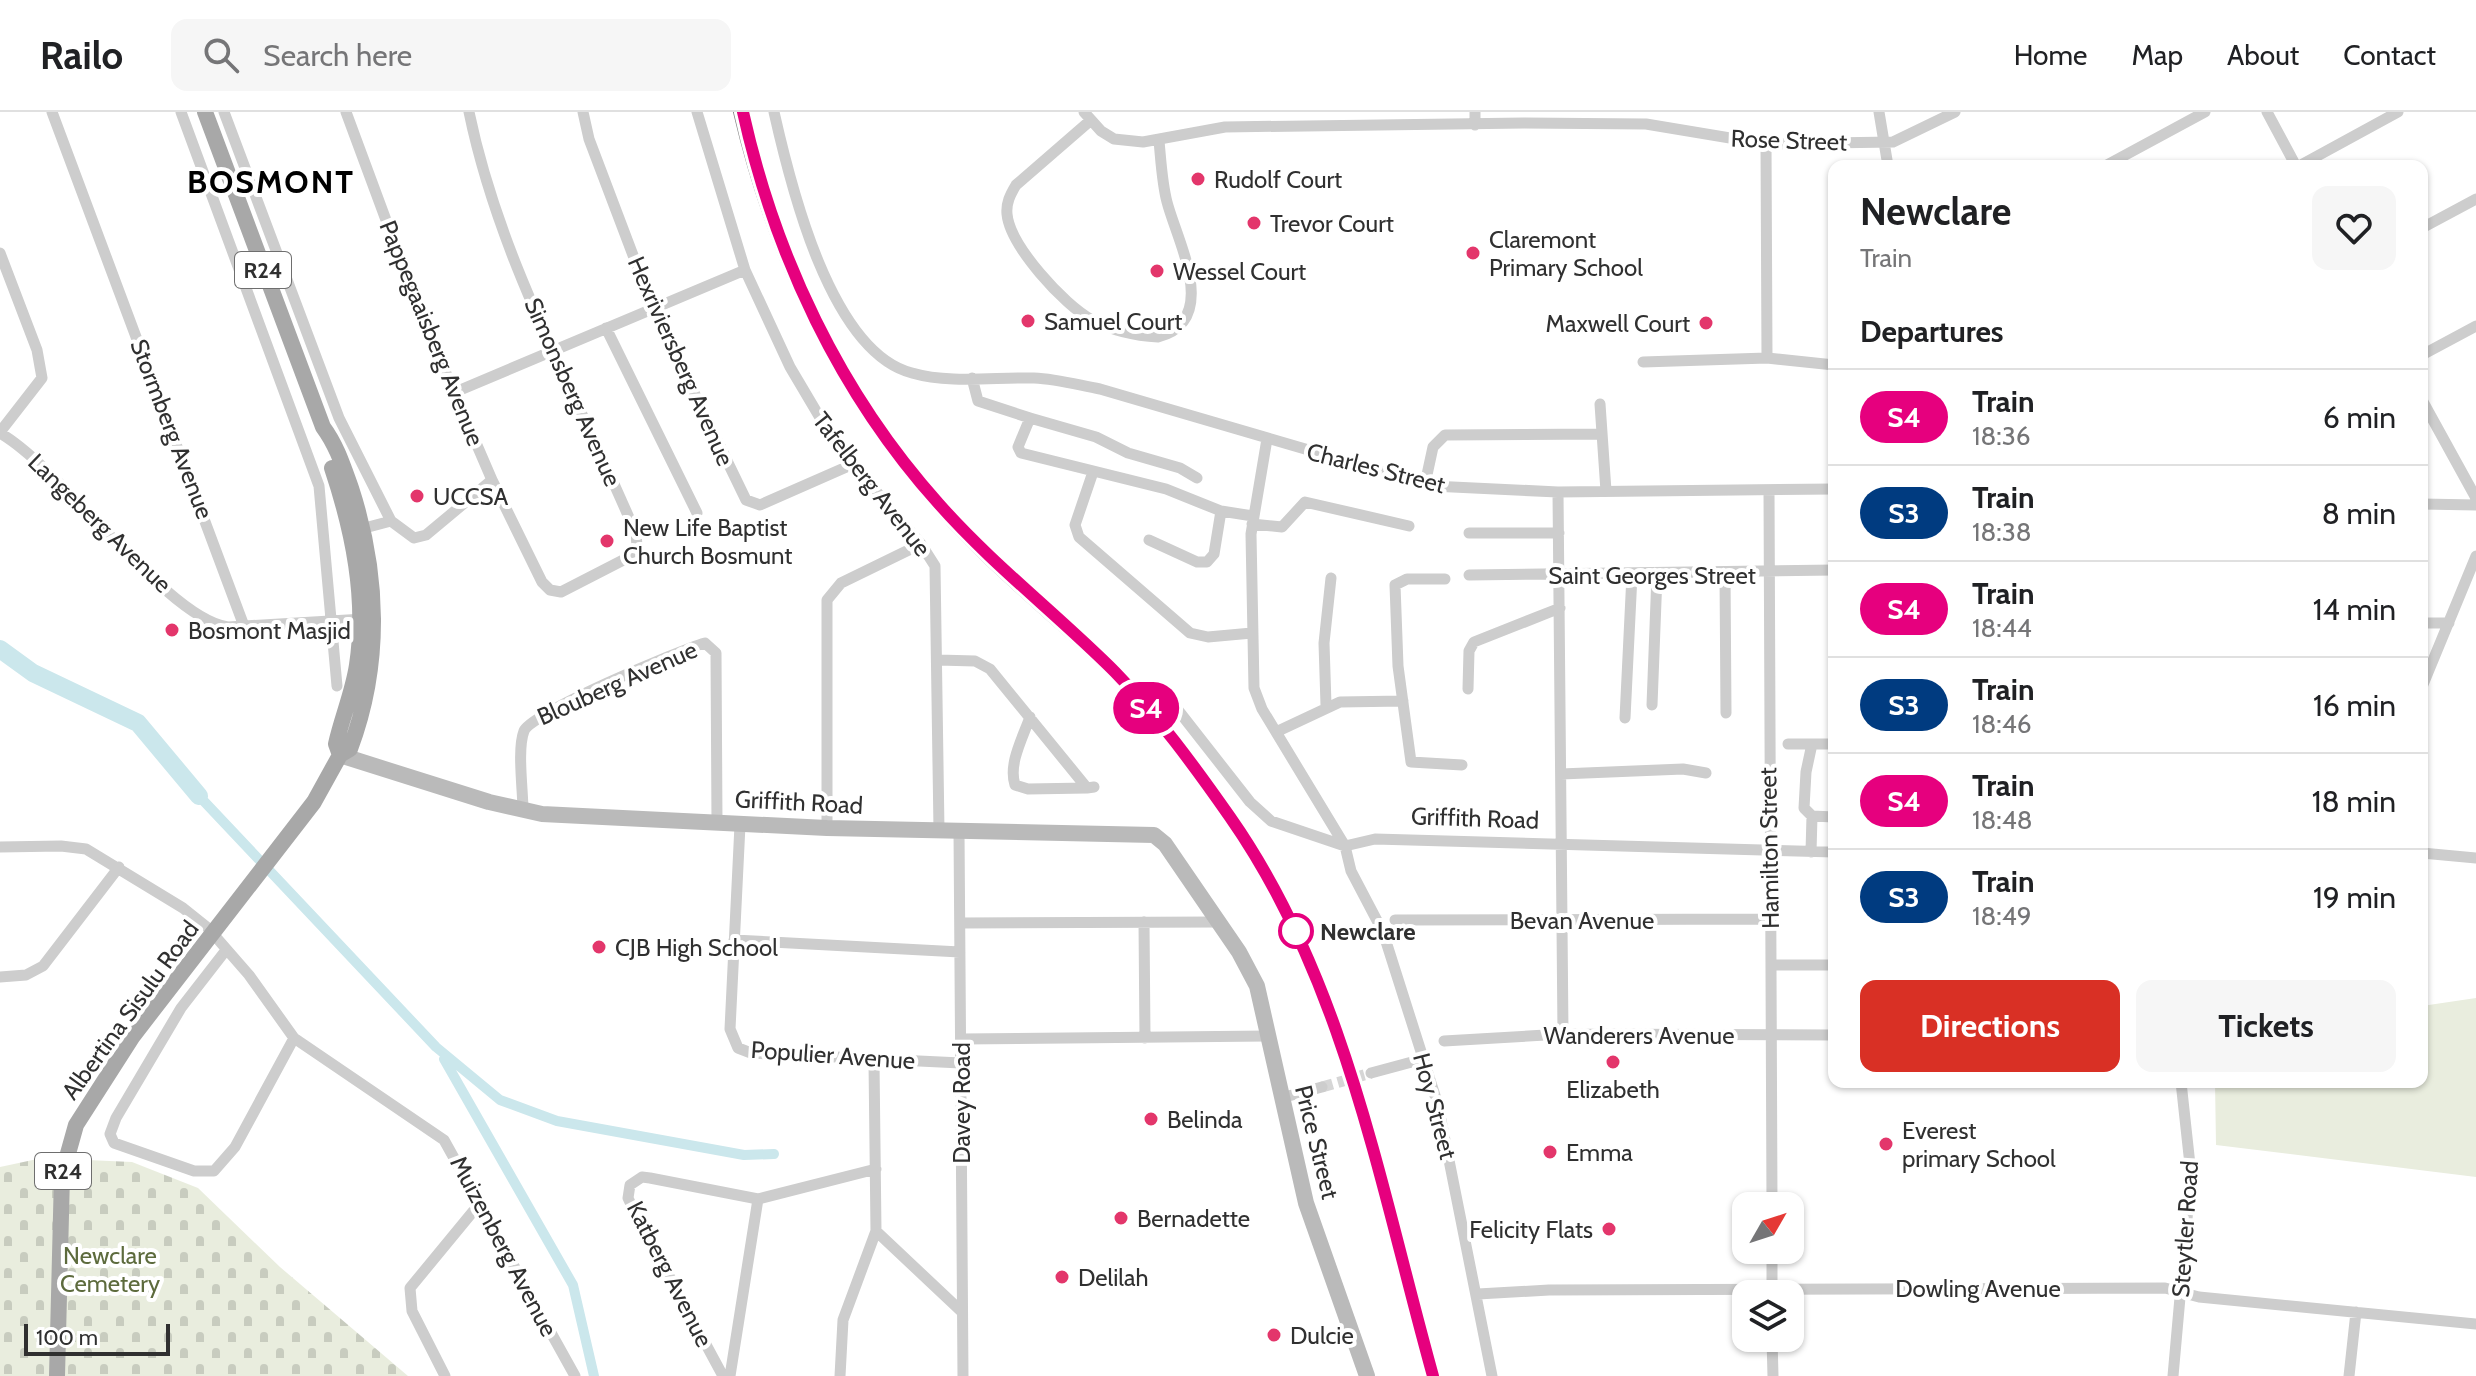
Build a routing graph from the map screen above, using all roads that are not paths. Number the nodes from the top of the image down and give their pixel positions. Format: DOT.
graph roads {
  1 [pos="52,112"];
  2 [pos="181,112"];
  3 [pos="205,112"];
  4 [pos="224,112"];
  5 [pos="346,112"];
  6 [pos="469,112"];
  7 [pos="583,112"];
  8 [pos="697,112"];
  9 [pos="774,112"];
  10 [pos="1475,112"];
  11 [pos="1879,112"];
  12 [pos="1955,112"];
  13 [pos="2205,112"];
  14 [pos="2267,112"];
  15 [pos="2398,112"];
  16 [pos="1088,116"];
  17 [pos="1475,125"];
  18 [pos="1159,141"];
  19 [pos="1883,142"];
  20 [pos="1766,144"];
  21 [pos="1887,160"];
  22 [pos="2116,160"];
  23 [pos="2295,160"];
  24 [pos="2309,160"];
  25 [pos="2476,199"];
  26 [pos="2428,225"];
  27 [pos="0,253"];
  28 [pos="745,270"];
  29 [pos="653,308"];
  30 [pos="2476,326"];
  31 [pos="606,328"];
  32 [pos="550,352"];
  33 [pos="2428,352"];
  34 [pos="1767,358"];
  35 [pos="1643,362"];
  36 [pos="1828,364"];
  37 [pos="972,378"];
  38 [pos="453,393"];
  39 [pos="1600,404"];
  40 [pos="2428,411"];
  41 [pos="1030,418"];
  42 [pos="0,433"];
  43 [pos="1602,434"];
  44 [pos="1267,439"];
  45 [pos="851,465"];
  46 [pos="1093,472"];
  47 [pos="1197,478"];
  48 [pos="492,480"];
  49 [pos="1425,484"];
  50 [pos="1828,489"];
  51 [pos="1769,490"];
  52 [pos="1606,491"];
  53 [pos="1558,492"];
  54 [pos="2476,498"];
  55 [pos="2428,504"];
  56 [pos="2476,505"];
  57 [pos="1221,511"];
  58 [pos="697,513"];
  59 [pos="1252,520"];
  60 [pos="391,521"];
  61 [pos="1409,526"];
  62 [pos="357,530"];
  63 [pos="1469,533"];
  64 [pos="1559,533"];
  65 [pos="1149,540"];
  66 [pos="921,544"];
  67 [pos="2476,556"];
  68 [pos="1828,570"];
  69 [pos="1725,574"];
  70 [pos="1768,574"];
  71 [pos="1469,575"];
  72 [pos="1559,575"];
  73 [pos="1632,575"];
  74 [pos="1657,575"];
  75 [pos="1331,578"];
  76 [pos="1445,579"];
  77 [pos="1560,608"];
  78 [pos="331,619"];
  79 [pos="367,619"];
  80 [pos="2428,623"];
  81 [pos="2449,623"];
  82 [pos="244,626"];
  83 [pos="1252,633"];
  84 [pos="938,660"];
  85 [pos="2428,673"];
  86 [pos="337,686"];
  87 [pos="1468,689"];
  88 [pos="1403,701"];
  89 [pos="1174,705"];
  90 [pos="1326,705"];
  91 [pos="1652,705"];
  92 [pos="1726,713"];
  93 [pos="1030,717"];
  94 [pos="1625,718"];
  95 [pos="1276,732"];
  96 [pos="1788,744"];
  97 [pos="1812,744"];
  98 [pos="1828,744"];
  99 [pos="340,755"];
  100 [pos="1462,765"];
  101 [pos="1706,773"];
  102 [pos="1561,774"];
  103 [pos="523,811"];
  104 [pos="1812,816"];
  105 [pos="1828,817"];
  106 [pos="717,822"];
  107 [pos="740,825"];
  108 [pos="827,828"];
  109 [pos="939,830"];
  110 [pos="959,831"];
  111 [pos="1562,845"];
  112 [pos="1345,846"];
  113 [pos="0,847"];
  114 [pos="1768,851"];
  115 [pos="1811,852"];
  116 [pos="1828,852"];
  117 [pos="2428,854"];
  118 [pos="2476,858"];
  119 [pos="119,867"];
  120 [pos="1770,919"];
  121 [pos="1395,920"];
  122 [pos="1564,921"];
  123 [pos="1144,922"];
  124 [pos="1218,922"];
  125 [pos="961,923"];
  126 [pos="214,934"];
  127 [pos="734,940"];
  128 [pos="226,950"];
  129 [pos="960,952"];
  130 [pos="1771,965"];
  131 [pos="1828,965"];
  132 [pos="0,977"];
  133 [pos="1563,1034"];
  134 [pos="1772,1035"];
  135 [pos="1828,1035"];
  136 [pos="1268,1036"];
  137 [pos="294,1038"];
  138 [pos="1145,1038"];
  139 [pos="962,1039"];
  140 [pos="1444,1041"];
  141 [pos="1423,1059"];
  142 [pos="874,1062"];
  143 [pos="961,1063"];
  144 [pos="1371,1073"];
  145 [pos="1322,1087"];
  146 [pos="2182,1088"];
  147 [pos="1281,1098"];
  148 [pos="876,1169"];
  149 [pos="1772,1192"];
  150 [pos="758,1199"];
  151 [pos="480,1203"];
  152 [pos="876,1231"];
  153 [pos="1732,1292"];
  154 [pos="1804,1292"];
  155 [pos="2182,1292"];
  156 [pos="1478,1294"];
  157 [pos="962,1312"];
  158 [pos="2356,1312"];
  159 [pos="2476,1324"];
  160 [pos="1772,1352"];
  161 [pos="57,1376"];
  162 [pos="445,1376"];
  163 [pos="575,1376"];
  164 [pos="723,1376"];
  165 [pos="730,1376"];
  166 [pos="840,1376"];
  167 [pos="963,1376"];
  168 [pos="1367,1376"];
  169 [pos="1492,1376"];
  170 [pos="1773,1376"];
  171 [pos="2173,1376"];
  172 [pos="2349,1376"];
  1 -- 82 [label="street, Stormberg Avenue"];
  2 -- 78 [label="street"];
  3 -- 62 [label="main road, Albertina Sisulu Road / R24"];
  4 -- 60 [label="street"];
  5 -- 38 [label="street, Pappegaaisberg Avenue"];
  6 -- 32 [label="street, Simonsberg Avenue"];
  7 -- 29 [label="street, Hexriviersberg Avenue"];
  8 -- 28 [label="street, Tafelberg Avenue"];
  9 -- 37 [label="street, Charles Street"];
  10 -- 17 [label="street"];
  11 -- 19 [label="street"];
  12 -- 19 [label="street, Rose Street"];
  13 -- 22 [label="street"];
  14 -- 23 [label="street"];
  15 -- 24 [label="street"];
  16 -- 18 [label="street, Rose Street"];
  16 -- 18 [label="street"];
  17 -- 18 [label="street, Rose Street"];
  17 -- 20 [label="street, Rose Street"];
  19 -- 20 [label="street, Rose Street"];
  19 -- 21 [label="street"];
  20 -- 34 [label="street"];
  25 -- 26 [label="street"];
  27 -- 42 [label="street"];
  28 -- 29 [label="street"];
  28 -- 45 [label="street, Tafelberg Avenue"];
  29 -- 31 [label="street"];
  29 -- 45 [label="street, Hexriviersberg Avenue"];
  30 -- 33 [label="street"];
  31 -- 32 [label="street"];
  31 -- 58 [label="street"];
  32 -- 38 [label="street"];
  32 -- 48 [label="street, Simonsberg Avenue"];
  34 -- 35 [label="street"];
  34 -- 36 [label="street"];
  37 -- 41 [label="street"];
  37 -- 44 [label="street, Charles Street"];
  38 -- 48 [label="street, Pappegaaisberg Avenue"];
  39 -- 43 [label="street"];
  40 -- 54 [label="street"];
  41 -- 46 [label="street"];
  41 -- 47 [label="street"];
  42 -- 82 [label="street, Langeberg Avenue"];
  43 -- 49 [label="street"];
  43 -- 52 [label="street"];
  44 -- 49 [label="street, Charles Street"];
  44 -- 59 [label="street, Hoy Street"];
  45 -- 66 [label="street, Tafelberg Avenue"];
  46 -- 57 [label="street"];
  46 -- 83 [label="street"];
  48 -- 60 [label="street"];
  49 -- 53 [label="street, Charles Street"];
  50 -- 51 [label="street, Charles Street"];
  51 -- 52 [label="street, Charles Street"];
  51 -- 70 [label="street, Hamilton Street"];
  52 -- 53 [label="street, Charles Street"];
  53 -- 64 [label="street"];
  55 -- 56 [label="street"];
  57 -- 59 [label="street"];
  57 -- 65 [label="street"];
  59 -- 61 [label="street"];
  59 -- 83 [label="street, Hoy Street"];
  60 -- 62 [label="street"];
  62 -- 79 [label="main road, Albertina Sisulu Road / R24"];
  63 -- 64 [label="street"];
  64 -- 72 [label="street"];
  66 -- 84 [label="street, Tafelberg Avenue"];
  66 -- 108 [label="street"];
  67 -- 81 [label="street"];
  68 -- 70 [label="street, Saint Georges Street"];
  69 -- 70 [label="street, Saint Georges Street"];
  69 -- 74 [label="street, Saint Georges Street"];
  69 -- 92 [label="street"];
  70 -- 114 [label="street, Hamilton Street"];
  71 -- 72 [label="street, Saint Georges Street"];
  72 -- 73 [label="street, Saint Georges Street"];
  72 -- 77 [label="street"];
  73 -- 74 [label="street, Saint Georges Street"];
  73 -- 94 [label="street"];
  74 -- 91 [label="street"];
  75 -- 90 [label="street"];
  76 -- 88 [label="street"];
  77 -- 87 [label="street"];
  77 -- 102 [label="street"];
  78 -- 79 [label="street"];
  78 -- 82 [label="street"];
  78 -- 86 [label="street"];
  79 -- 99 [label="main road, Albertina Sisulu Road / R24"];
  80 -- 81 [label="street"];
  81 -- 85 [label="street"];
  83 -- 95 [label="street, Hoy Street"];
  84 -- 93 [label="street"];
  84 -- 109 [label="street, Tafelberg Avenue"];
  88 -- 90 [label="street"];
  88 -- 100 [label="street"];
  89 -- 112 [label="street, Griffith Road"];
  90 -- 95 [label="street"];
  93 -- 93 [label="street"];
  95 -- 112 [label="street, Hoy Street"];
  96 -- 97 [label="street"];
  97 -- 98 [label="street"];
  97 -- 104 [label="street"];
  99 -- 103 [label="street, Griffith Road"];
  99 -- 126 [label="main road, Albertina Sisulu Road / R24"];
  101 -- 102 [label="street"];
  102 -- 111 [label="street"];
  103 -- 106 [label="street, Griffith Road"];
  103 -- 106 [label="street, Blouberg Avenue"];
  104 -- 105 [label="street"];
  104 -- 115 [label="street"];
  106 -- 107 [label="street, Griffith Road"];
  107 -- 108 [label="street, Griffith Road"];
  107 -- 127 [label="street, Populier Avenue"];
  108 -- 109 [label="street, Griffith Road"];
  109 -- 110 [label="street, Griffith Road"];
  110 -- 124 [label="street, Griffith Road"];
  110 -- 125 [label="street, Davey Road"];
  111 -- 112 [label="street, Griffith Road"];
  111 -- 114 [label="street, Griffith Road"];
  111 -- 122 [label="street"];
  112 -- 141 [label="street, Hoy Street"];
  113 -- 119 [label="street, Muizenberg Avenue"];
  114 -- 115 [label="street, Griffith Road"];
  114 -- 120 [label="street, Hamilton Street"];
  115 -- 116 [label="street, Griffith Road"];
  117 -- 118 [label="street"];
  119 -- 126 [label="street, Muizenberg Avenue"];
  119 -- 132 [label="street"];
  120 -- 122 [label="street, Bevan Avenue"];
  120 -- 130 [label="street, Hamilton Street"];
  121 -- 122 [label="street, Bevan Avenue"];
  122 -- 133 [label="street"];
  123 -- 124 [label="street"];
  123 -- 125 [label="street"];
  123 -- 138 [label="street"];
  124 -- 136 [label="street, Price Street"];
  125 -- 129 [label="street, Davey Road"];
  126 -- 128 [label="street, Muizenberg Avenue"];
  126 -- 161 [label="main road, Albertina Sisulu Road / R24"];
  127 -- 129 [label="street"];
  127 -- 142 [label="street, Populier Avenue"];
  128 -- 137 [label="street, Muizenberg Avenue"];
  128 -- 137 [label="street, Albertina Sisulu Road"];
  129 -- 139 [label="street, Davey Road"];
  130 -- 131 [label="street"];
  130 -- 134 [label="street, Hamilton Street"];
  133 -- 134 [label="street, Wanderers Avenue"];
  133 -- 140 [label="street, Wanderers Avenue"];
  134 -- 135 [label="street, Wanderers Avenue"];
  134 -- 149 [label="street, Hamilton Street"];
  136 -- 138 [label="street"];
  136 -- 147 [label="street, Price Street"];
  137 -- 151 [label="street, Muizenberg Avenue"];
  138 -- 139 [label="street"];
  139 -- 143 [label="street, Davey Road"];
  141 -- 144 [label="street"];
  141 -- 156 [label="street, Hoy Street"];
  142 -- 143 [label="street, Populier Avenue"];
  142 -- 148 [label="street"];
  143 -- 157 [label="street, Davey Road"];
  145 -- 147 [label="street"];
  146 -- 155 [label="street, Steytler Road"];
  147 -- 168 [label="street, Price Street"];
  148 -- 150 [label="street, Katberg Avenue"];
  148 -- 152 [label="street"];
  150 -- 164 [label="street, Katberg Avenue"];
  150 -- 165 [label="street"];
  151 -- 162 [label="street"];
  151 -- 163 [label="street, Muizenberg Avenue"];
  152 -- 157 [label="street"];
  152 -- 166 [label="street"];
  153 -- 156 [label="street, Dowling Avenue"];
  154 -- 155 [label="street, Dowling Avenue"];
  155 -- 158 [label="street, Dowling Avenue"];
  155 -- 171 [label="street, Steytler Road"];
  156 -- 169 [label="street, Hoy Street"];
  157 -- 167 [label="street, Davey Road"];
  158 -- 159 [label="street, Dowling Avenue"];
  158 -- 172 [label="street"];
  160 -- 170 [label="street"];
}
